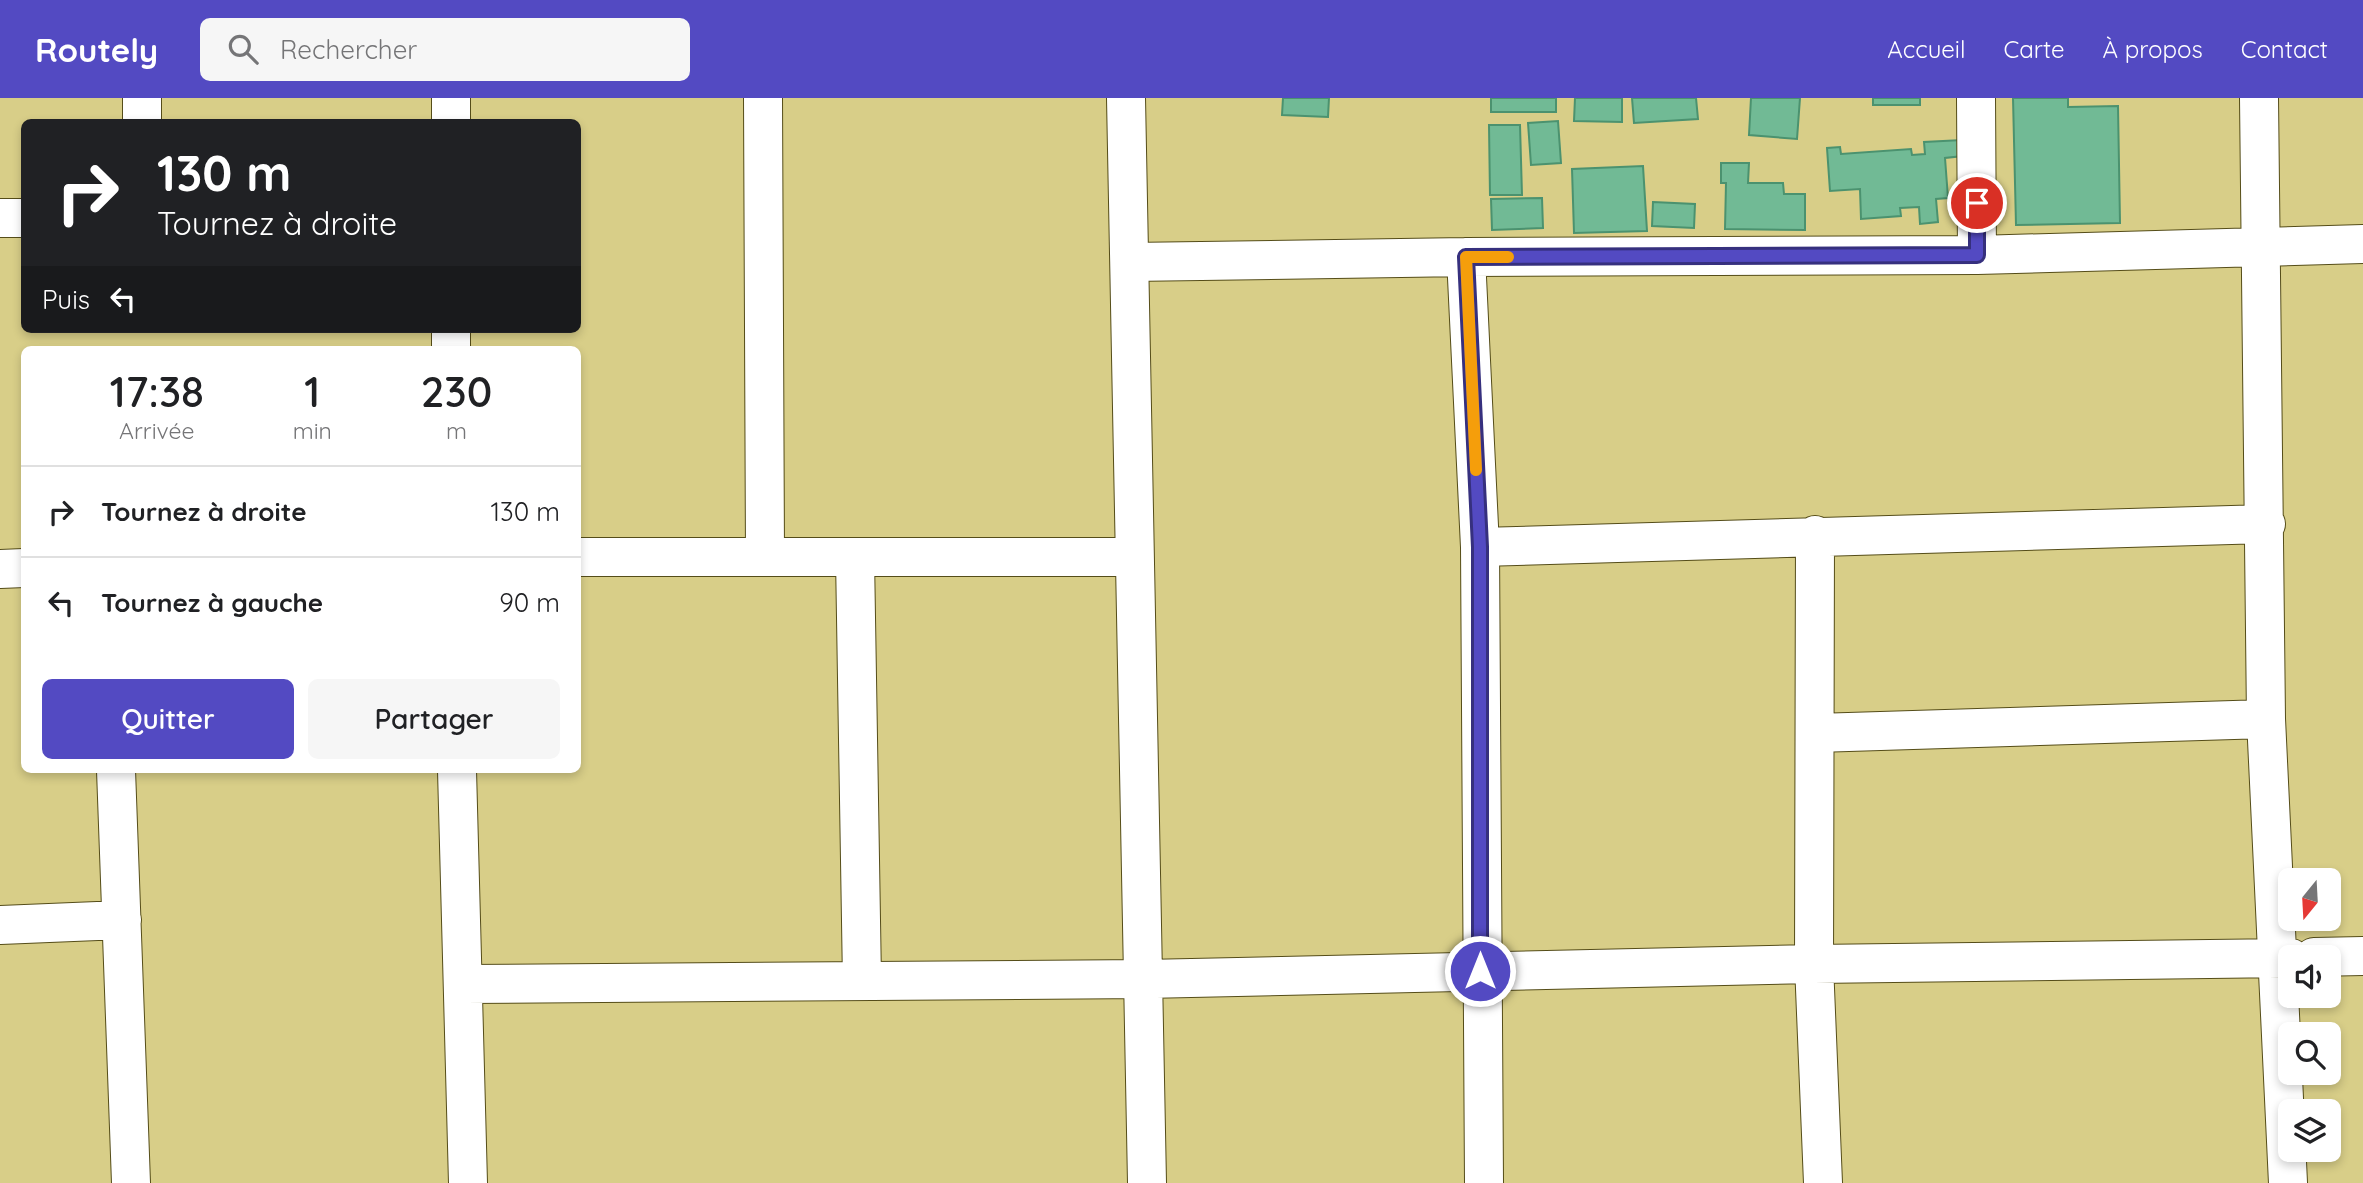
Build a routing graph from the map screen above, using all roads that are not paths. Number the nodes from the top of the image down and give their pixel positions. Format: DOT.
graph roads {
  1 [pos="142,98"];
  2 [pos="451,98"];
  3 [pos="763,98"];
  4 [pos="1126,98"];
  5 [pos="1976,98"];
  6 [pos="2259,98"];
  7 [pos="142,119"];
  8 [pos="451,119"];
  9 [pos="0,218"];
  10 [pos="21,218"];
  11 [pos="2363,244"];
  12 [pos="2263,246"];
  13 [pos="1977,255"];
  14 [pos="1466,257"];
  15 [pos="1130,262"];
  16 [pos="2266,524"];
  17 [pos="1815,535"];
  18 [pos="1480,547"];
  19 [pos="581,556"];
  20 [pos="765,556"];
  21 [pos="855,557"];
  22 [pos="1133,557"];
  23 [pos="21,568"];
  24 [pos="0,569"];
  25 [pos="2266,719"];
  26 [pos="1816,733"];
  27 [pos="116,773"];
  28 [pos="457,773"];
  29 [pos="122,920"];
  30 [pos="0,925"];
  31 [pos="2282,945"];
  32 [pos="2341,956"];
  33 [pos="2363,956"];
  34 [pos="2278,958"];
  35 [pos="1814,964"];
  36 [pos="1480,971"];
  37 [pos="1145,979"];
  38 [pos="862,982"];
  39 [pos="464,984"];
  40 [pos="2284,1008"];
  41 [pos="131,1183"];
  42 [pos="468,1183"];
  43 [pos="1147,1183"];
  44 [pos="1484,1183"];
  45 [pos="1823,1183"];
  46 [pos="2288,1183"];
  1 -- 7 [label="street"];
  2 -- 8 [label="street"];
  3 -- 20 [label="street"];
  4 -- 15 [label="street"];
  5 -- 13 [label="street"];
  6 -- 12 [label="street"];
  9 -- 10 [label="street"];
  11 -- 12 [label="street"];
  12 -- 13 [label="street"];
  12 -- 16 [label="street"];
  13 -- 14 [label="street"];
  14 -- 15 [label="street"];
  14 -- 18 [label="street"];
  15 -- 22 [label="street"];
  16 -- 17 [label="street"];
  16 -- 25 [label="street"];
  17 -- 18 [label="street"];
  17 -- 26 [label="street"];
  18 -- 36 [label="street"];
  19 -- 20 [label="street"];
  20 -- 21 [label="street"];
  21 -- 22 [label="street"];
  21 -- 38 [label="street"];
  22 -- 37 [label="street"];
  23 -- 24 [label="street"];
  25 -- 26 [label="street"];
  25 -- 31 [label="street"];
  26 -- 35 [label="street"];
  27 -- 29 [label="street"];
  28 -- 39 [label="street"];
  29 -- 30 [label="street"];
  29 -- 41 [label="street"];
  32 -- 33 [label="street"];
  34 -- 35 [label="street"];
  35 -- 36 [label="street"];
  35 -- 45 [label="street"];
  36 -- 37 [label="street"];
  36 -- 44 [label="street"];
  37 -- 38 [label="street"];
  37 -- 43 [label="street"];
  38 -- 39 [label="street"];
  39 -- 42 [label="street"];
  40 -- 46 [label="street"];
}
